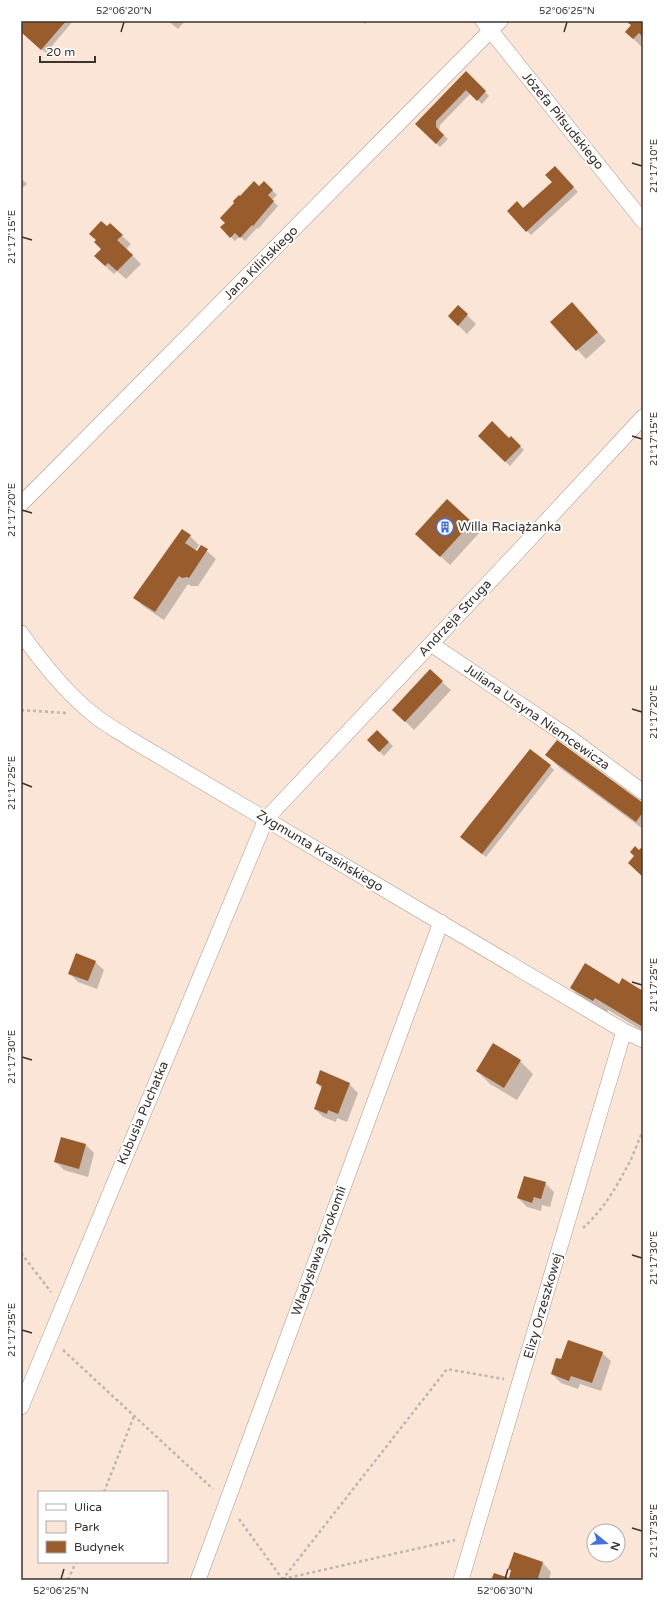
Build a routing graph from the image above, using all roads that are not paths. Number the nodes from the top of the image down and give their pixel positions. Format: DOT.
graph roads {
  1 [pos="491,24"];
  2 [pos="643,221"];
  3 [pos="643,417"];
  4 [pos="21,504"];
  5 [pos="21,633"];
  6 [pos="431,644"];
  7 [pos="643,792"];
  8 [pos="266,819"];
  9 [pos="441,922"];
  10 [pos="624,1031"];
  11 [pos="643,1040"];
  12 [pos="21,1407"];
  13 [pos="198,1580"];
  14 [pos="461,1580"];
  1 -- 2 [label="street, Józefa Piłsudskiego"];
  1 -- 4 [label="street, Jana Kilińskiego"];
  3 -- 6 [label="street, Andrzeja Struga"];
  5 -- 8 [label="street, Zygmunta Krasińskiego"];
  6 -- 7 [label="street, Juliana Ursyna Niemcewicza"];
  6 -- 8 [label="street, Andrzeja Struga"];
  8 -- 9 [label="street, Zygmunta Krasińskiego"];
  8 -- 12 [label="street, Kubusia Puchatka"];
  9 -- 10 [label="street, Zygmunta Krasińskiego"];
  9 -- 13 [label="street, Władysława Syrokomli"];
  10 -- 11 [label="street, Zygmunta Krasińskiego"];
  10 -- 14 [label="street, Elizy Orzeszkowej"];
}
